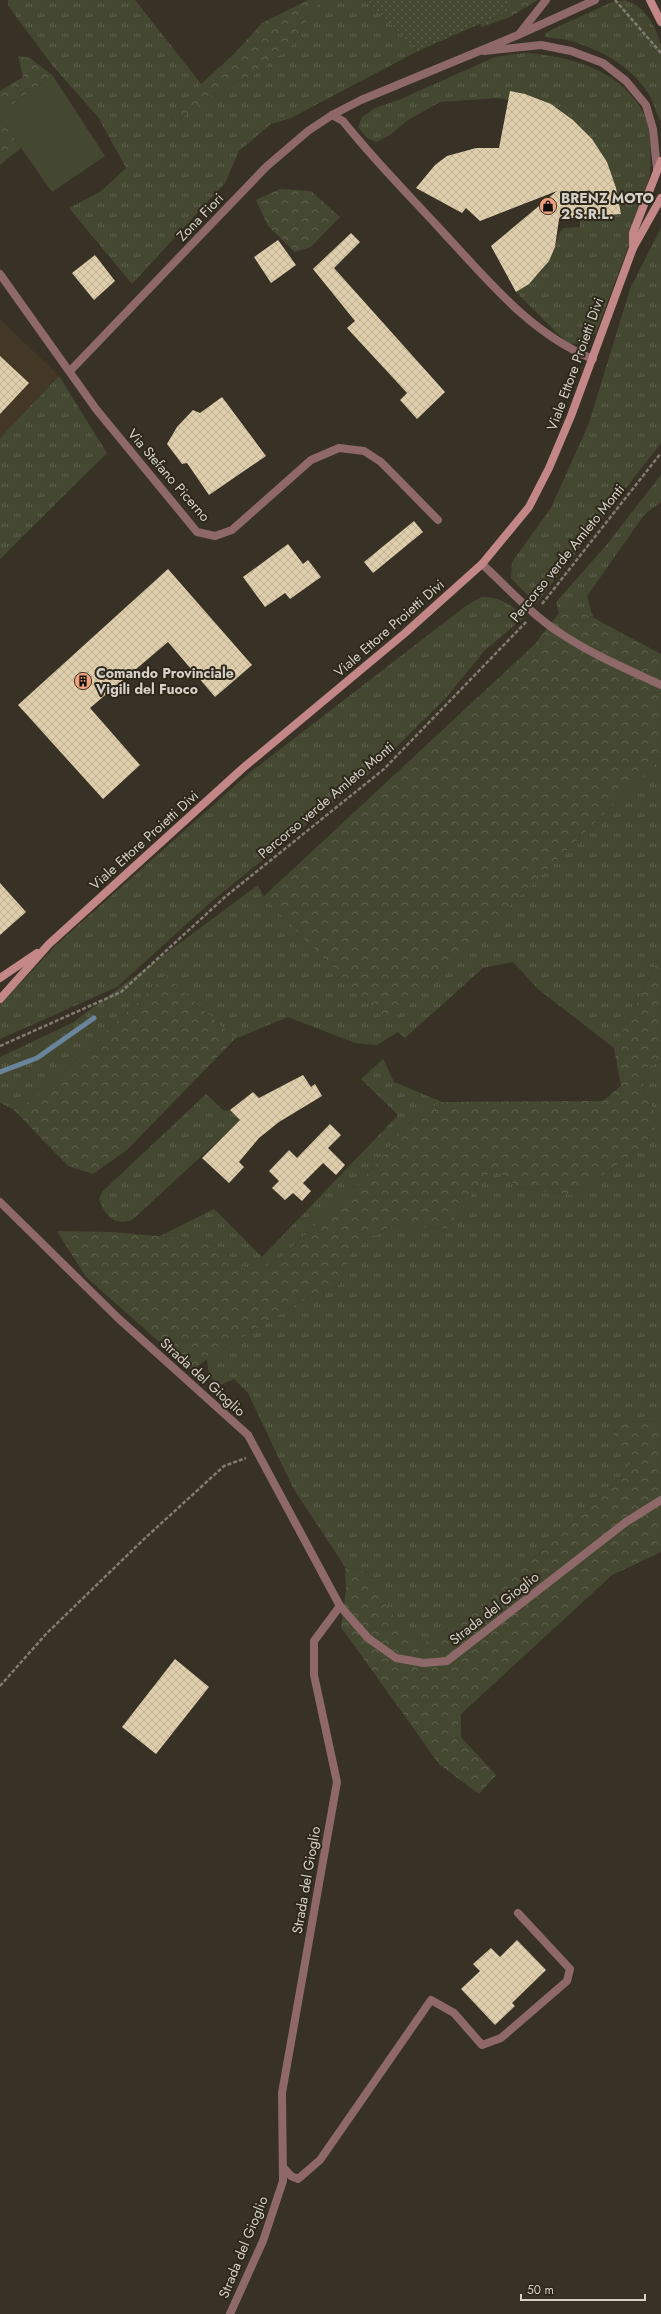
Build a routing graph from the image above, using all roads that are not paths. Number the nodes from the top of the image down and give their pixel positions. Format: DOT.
graph roads {
  1 [pos="546,0"];
  2 [pos="595,0"];
  3 [pos="651,0"];
  4 [pos="661,11"];
  5 [pos="661,22"];
  6 [pos="518,35"];
  7 [pos="474,52"];
  8 [pos="332,115"];
  9 [pos="661,161"];
  10 [pos="657,169"];
  11 [pos="661,198"];
  12 [pos="633,248"];
  13 [pos="0,274"];
  14 [pos="592,360"];
  15 [pos="70,371"];
  16 [pos="438,520"];
  17 [pos="482,564"];
  18 [pos="661,685"];
  19 [pos="49,944"];
  20 [pos="0,978"];
  21 [pos="0,999"];
  22 [pos="0,1202"];
  23 [pos="661,1500"];
  24 [pos="340,1606"];
  25 [pos="518,1913"];
  26 [pos="283,2167"];
  27 [pos="230,2314"];
  1 -- 6 [label="street"];
  2 -- 6 [label="street, Zona Fiori"];
  3 -- 4 [label="main road"];
  3 -- 5 [label="main road"];
  6 -- 7 [label="street, Zona Fiori"];
  7 -- 8 [label="street, Zona Fiori"];
  7 -- 10 [label="street, Zona Fiori"];
  8 -- 14 [label="street"];
  8 -- 15 [label="street, Zona Fiori"];
  9 -- 10 [label="main road, Viale Ettore Proietti Divi"];
  10 -- 12 [label="main road, Viale Ettore Proietti Divi"];
  11 -- 12 [label="main road, Viale Ettore Proietti Divi"];
  12 -- 14 [label="main road, Viale Ettore Proietti Divi"];
  13 -- 15 [label="street"];
  14 -- 17 [label="main road, Viale Ettore Proietti Divi"];
  15 -- 16 [label="street, Via Stefano Picerno"];
  17 -- 18 [label="street"];
  17 -- 19 [label="main road, Viale Ettore Proietti Divi"];
  19 -- 20 [label="main road, Viale Ettore Proietti Divi"];
  19 -- 21 [label="main road, Viale Ettore Proietti Divi"];
  22 -- 24 [label="street, Strada del Gioglio"];
  23 -- 24 [label="street, Strada del Gioglio"];
  24 -- 26 [label="street, Strada del Gioglio"];
  25 -- 26 [label="street"];
  26 -- 27 [label="street, Strada del Gioglio"];
}
